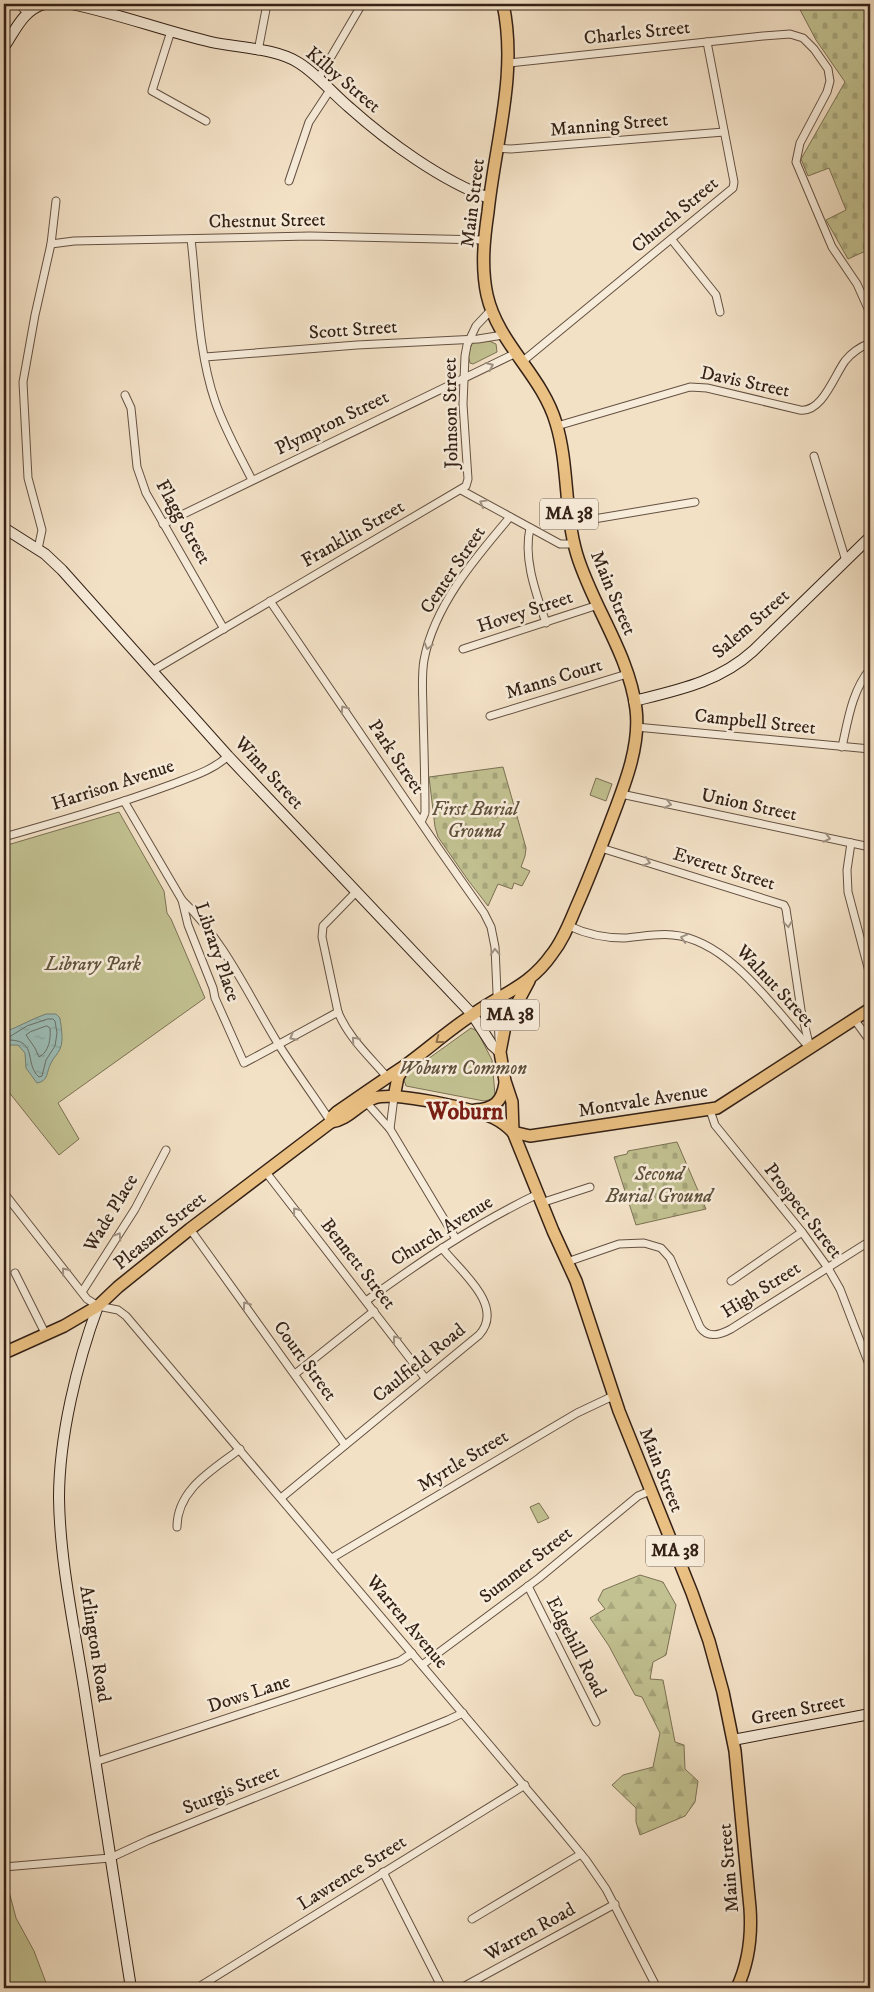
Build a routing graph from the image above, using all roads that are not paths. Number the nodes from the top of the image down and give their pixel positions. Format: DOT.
graph roads {
  1 [pos="19,4"];
  2 [pos="44,4"];
  3 [pos="72,4"];
  4 [pos="267,4"];
  5 [pos="362,4"];
  6 [pos="503,4"];
  7 [pos="27,14"];
  8 [pos="171,31"];
  9 [pos="707,42"];
  10 [pos="4,48"];
  11 [pos="258,51"];
  12 [pos="509,62"];
  13 [pos="318,79"];
  14 [pos="330,90"];
  15 [pos="206,121"];
  16 [pos="724,132"];
  17 [pos="497,148"];
  18 [pos="289,181"];
  19 [pos="489,198"];
  20 [pos="56,201"];
  21 [pos="191,239"];
  22 [pos="484,240"];
  23 [pos="672,240"];
  24 [pos="51,244"];
  25 [pos="491,310"];
  26 [pos="720,312"];
  27 [pos="870,313"];
  28 [pos="503,335"];
  29 [pos="470,339"];
  30 [pos="870,343"];
  31 [pos="204,357"];
  32 [pos="519,357"];
  33 [pos="464,378"];
  34 [pos="125,396"];
  35 [pos="557,426"];
  36 [pos="814,456"];
  37 [pos="252,480"];
  38 [pos="461,490"];
  39 [pos="695,502"];
  40 [pos="510,517"];
  41 [pos="570,523"];
  42 [pos="163,524"];
  43 [pos="4,528"];
  44 [pos="530,528"];
  45 [pos="870,537"];
  46 [pos="574,544"];
  47 [pos="38,549"];
  48 [pos="846,561"];
  49 [pos="270,601"];
  50 [pos="598,605"];
  51 [pos="546,623"];
  52 [pos="224,629"];
  53 [pos="464,649"];
  54 [pos="870,669"];
  55 [pos="152,671"];
  56 [pos="627,674"];
  57 [pos="634,701"];
  58 [pos="490,716"];
  59 [pos="636,727"];
  60 [pos="842,747"];
  61 [pos="870,750"];
  62 [pos="228,756"];
  63 [pos="621,794"];
  64 [pos="124,801"];
  65 [pos="421,822"];
  66 [pos="4,837"];
  67 [pos="852,843"];
  68 [pos="870,847"];
  69 [pos="601,848"];
  70 [pos="356,892"];
  71 [pos="182,900"];
  72 [pos="569,926"];
  73 [pos="870,975"];
  74 [pos="529,981"];
  75 [pos="496,1001"];
  76 [pos="870,1009"];
  77 [pos="338,1012"];
  78 [pos="472,1014"];
  79 [pos="854,1019"];
  80 [pos="870,1041"];
  81 [pos="279,1045"];
  82 [pos="810,1048"];
  83 [pos="500,1052"];
  84 [pos="405,1065"];
  85 [pos="387,1076"];
  86 [pos="505,1081"];
  87 [pos="394,1097"];
  88 [pos="366,1102"];
  89 [pos="469,1110"];
  90 [pos="710,1110"];
  91 [pos="331,1122"];
  92 [pos="390,1130"];
  93 [pos="512,1132"];
  94 [pos="166,1150"];
  95 [pos="265,1171"];
  96 [pos="590,1187"];
  97 [pos="4,1193"];
  98 [pos="540,1198"];
  99 [pos="190,1229"];
  100 [pos="802,1232"];
  101 [pos="456,1239"];
  102 [pos="870,1241"];
  103 [pos="442,1248"];
  104 [pos="567,1262"];
  105 [pos="828,1268"];
  106 [pos="15,1273"];
  107 [pos="731,1281"];
  108 [pos="82,1292"];
  109 [pos="366,1301"];
  110 [pos="98,1306"];
  111 [pos="374,1311"];
  112 [pos="46,1335"];
  113 [pos="4,1353"];
  114 [pos="870,1367"];
  115 [pos="296,1374"];
  116 [pos="425,1378"];
  117 [pos="613,1396"];
  118 [pos="345,1445"];
  119 [pos="240,1449"];
  120 [pos="650,1491"];
  121 [pos="281,1498"];
  122 [pos="177,1527"];
  123 [pos="332,1558"];
  124 [pos="528,1586"];
  125 [pos="412,1653"];
  126 [pos="422,1665"];
  127 [pos="462,1713"];
  128 [pos="870,1714"];
  129 [pos="596,1722"];
  130 [pos="733,1740"];
  131 [pos="95,1762"];
  132 [pos="524,1785"];
  133 [pos="581,1854"];
  134 [pos="110,1858"];
  135 [pos="4,1868"];
  136 [pos="383,1872"];
  137 [pos="615,1904"];
  138 [pos="472,1919"];
  139 [pos="131,1988"];
  140 [pos="197,1988"];
  141 [pos="442,1988"];
  142 [pos="462,1988"];
  143 [pos="657,1988"];
  144 [pos="737,1988"];
  1 -- 7 [label="street"];
  2 -- 7 [label="street"];
  3 -- 8 [label="street, Kilby Street"];
  4 -- 11 [label="street"];
  5 -- 13 [label="street"];
  6 -- 12 [label="main road, Main Street / MA 38"];
  7 -- 10 [label="street"];
  8 -- 11 [label="street, Kilby Street"];
  8 -- 15 [label="street"];
  9 -- 12 [label="street, Charles Street"];
  9 -- 16 [label="street, Church Street"];
  9 -- 27 [label="street, Charles Street"];
  11 -- 13 [label="street, Kilby Street"];
  12 -- 17 [label="main road, Main Street / MA 38"];
  13 -- 14 [label="street, Kilby Street"];
  14 -- 18 [label="street"];
  14 -- 19 [label="street, Kilby Street"];
  16 -- 17 [label="street, Manning Street"];
  16 -- 23 [label="street, Church Street"];
  17 -- 19 [label="main road, Main Street / MA 38"];
  19 -- 22 [label="main road, Main Street / MA 38"];
  20 -- 24 [label="street"];
  21 -- 22 [label="street, Chestnut Street"];
  21 -- 24 [label="street, Chestnut Street"];
  21 -- 31 [label="street"];
  22 -- 25 [label="main road, Main Street / MA 38"];
  23 -- 26 [label="street"];
  23 -- 32 [label="street, Church Street"];
  24 -- 47 [label="street"];
  25 -- 28 [label="main road, Main Street / MA 38"];
  25 -- 29 [label="street, Johnson Street"];
  28 -- 29 [label="street, Scott Street"];
  28 -- 32 [label="main road, Main Street / MA 38"];
  29 -- 31 [label="street, Scott Street"];
  29 -- 33 [label="street, Johnson Street"];
  30 -- 35 [label="street, Davis Street"];
  31 -- 37 [label="street"];
  33 -- 32 [label="street, Plympton Street, one-way"];
  32 -- 35 [label="main road, Main Street / MA 38"];
  33 -- 37 [label="street, Plympton Street"];
  33 -- 38 [label="street, Johnson Street"];
  34 -- 42 [label="street, Flagg Street"];
  35 -- 41 [label="main road, Main Street / MA 38"];
  36 -- 48 [label="street"];
  37 -- 42 [label="street, Plympton Street"];
  40 -- 38 [label="street, one-way"];
  38 -- 49 [label="street, Franklin Street"];
  39 -- 41 [label="street"];
  40 -- 44 [label="street"];
  40 -- 65 [label="street, Center Street, one-way"];
  41 -- 46 [label="main road, Main Street / MA 38"];
  42 -- 52 [label="street, Flagg Street"];
  43 -- 47 [label="street, Winn Street"];
  44 -- 46 [label="street"];
  44 -- 51 [label="street"];
  45 -- 48 [label="street, Salem Street"];
  46 -- 50 [label="main road, Main Street / MA 38"];
  47 -- 55 [label="street, Winn Street"];
  48 -- 57 [label="street, Salem Street"];
  49 -- 52 [label="street, Franklin Street"];
  65 -- 49 [label="street, Park Street, one-way"];
  50 -- 51 [label="street, Hovey Street"];
  50 -- 56 [label="main road, Main Street / MA 38"];
  51 -- 53 [label="street, Hovey Street"];
  52 -- 55 [label="street, Franklin Street"];
  54 -- 60 [label="street"];
  55 -- 62 [label="street, Winn Street"];
  56 -- 57 [label="main road, Main Street / MA 38"];
  56 -- 58 [label="street, Manns Court"];
  57 -- 59 [label="main road, Main Street / MA 38"];
  59 -- 60 [label="street, Campbell Street"];
  59 -- 63 [label="main road, Main Street / MA 38"];
  60 -- 61 [label="street, Campbell Street"];
  62 -- 64 [label="street, Harrison Avenue"];
  62 -- 70 [label="street, Winn Street"];
  63 -- 67 [label="street, Union Street, one-way"];
  63 -- 69 [label="main road, Main Street / MA 38"];
  64 -- 66 [label="street, Harrison Avenue"];
  64 -- 71 [label="street"];
  75 -- 65 [label="street, Park Street, one-way"];
  67 -- 68 [label="street, Union Street"];
  67 -- 73 [label="street"];
  69 -- 72 [label="main road, Main Street / MA 38"];
  69 -- 82 [label="street, Everett Street, one-way"];
  70 -- 77 [label="street"];
  70 -- 78 [label="street, Winn Street"];
  71 -- 81 [label="street, Library Place"];
  71 -- 81 [label="street, Library Place"];
  72 -- 74 [label="main road, Main Street / MA 38"];
  82 -- 72 [label="street, Walnut Street, one-way"];
  74 -- 75 [label="main road, Main Street / MA 38"];
  74 -- 83 [label="main road, Main Street / MA 38"];
  75 -- 78 [label="main road, Main Street / MA 38"];
  75 -- 83 [label="street, Park Street"];
  76 -- 79 [label="main road, Montvale Avenue"];
  77 -- 81 [label="street, one-way"];
  85 -- 77 [label="street, one-way"];
  78 -- 83 [label="street, Winn Street"];
  78 -- 84 [label="main road, Pleasant Street / MA 38, one-way"];
  79 -- 80 [label="street"];
  79 -- 82 [label="main road, Montvale Avenue"];
  81 -- 91 [label="street, Library Place"];
  82 -- 90 [label="main road, Montvale Avenue"];
  83 -- 86 [label="main road, Main Street / MA 38"];
  84 -- 85 [label="main road, Pleasant Street"];
  84 -- 87 [label="main road"];
  85 -- 91 [label="main road, Pleasant Street"];
  86 -- 89 [label="main road"];
  86 -- 93 [label="main road, Main Street / MA 38"];
  87 -- 88 [label="main road, Pleasant Street"];
  87 -- 89 [label="main road, Pleasant Street"];
  87 -- 92 [label="street"];
  88 -- 91 [label="main road, Pleasant Street"];
  88 -- 92 [label="street"];
  89 -- 93 [label="main road"];
  90 -- 93 [label="main road, Montvale Avenue"];
  90 -- 100 [label="street, Prospect Street"];
  91 -- 95 [label="main road, Pleasant Street"];
  92 -- 101 [label="street"];
  93 -- 98 [label="main road, Main Street / MA 38"];
  108 -- 94 [label="street, Wade Place, one-way"];
  95 -- 99 [label="main road, Pleasant Street"];
  109 -- 95 [label="street, Bennett Street, one-way"];
  96 -- 98 [label="street, Church Avenue"];
  108 -- 97 [label="street, one-way"];
  98 -- 101 [label="street, Church Avenue"];
  98 -- 104 [label="main road, Main Street / MA 38"];
  99 -- 110 [label="main road, Pleasant Street"];
  115 -- 99 [label="street, Court Street, one-way"];
  100 -- 105 [label="street, Prospect Street"];
  100 -- 107 [label="street"];
  101 -- 103 [label="street, Church Avenue"];
  102 -- 105 [label="street, High Street"];
  103 -- 109 [label="street, Church Avenue"];
  103 -- 116 [label="street, Caulfield Road"];
  104 -- 105 [label="street, High Street"];
  104 -- 117 [label="main road, Main Street / MA 38"];
  105 -- 114 [label="street, Prospect Street"];
  106 -- 112 [label="street"];
  108 -- 110 [label="street"];
  109 -- 111 [label="street, Bennett Street"];
  110 -- 112 [label="main road, Pleasant Street"];
  110 -- 119 [label="street, Warren Avenue"];
  110 -- 131 [label="street, Arlington Road"];
  111 -- 115 [label="street"];
  116 -- 111 [label="street, Bennett Street, one-way"];
  112 -- 113 [label="main road, Pleasant Street"];
  115 -- 118 [label="street, Court Street"];
  116 -- 118 [label="street, Caulfield Road"];
  117 -- 120 [label="main road, Main Street / MA 38"];
  117 -- 123 [label="street, Myrtle Street"];
  118 -- 121 [label="street"];
  119 -- 121 [label="street, Warren Avenue"];
  119 -- 122 [label="street"];
  120 -- 124 [label="street, Summer Street"];
  120 -- 130 [label="main road, Main Street / MA 38"];
  121 -- 123 [label="street, Warren Avenue"];
  123 -- 125 [label="street, Warren Avenue"];
  124 -- 126 [label="street, Summer Street"];
  124 -- 129 [label="street, Edgehill Road"];
  125 -- 126 [label="street, Warren Avenue"];
  125 -- 131 [label="street, Dows Lane"];
  126 -- 127 [label="street, Warren Avenue"];
  127 -- 132 [label="street, Warren Avenue"];
  127 -- 134 [label="street, Sturgis Street"];
  128 -- 130 [label="street, Green Street"];
  130 -- 144 [label="main road, Main Street / MA 38"];
  131 -- 134 [label="street, Arlington Road"];
  132 -- 133 [label="street, Warren Avenue"];
  132 -- 136 [label="street, Lawrence Street"];
  133 -- 137 [label="street, Warren Avenue"];
  133 -- 138 [label="street"];
  134 -- 135 [label="street, Sturgis Street"];
  134 -- 139 [label="street, Arlington Road"];
  136 -- 140 [label="street, Lawrence Street"];
  136 -- 141 [label="street"];
  137 -- 142 [label="street, Warren Road"];
  137 -- 143 [label="street, Warren Avenue"];
}
